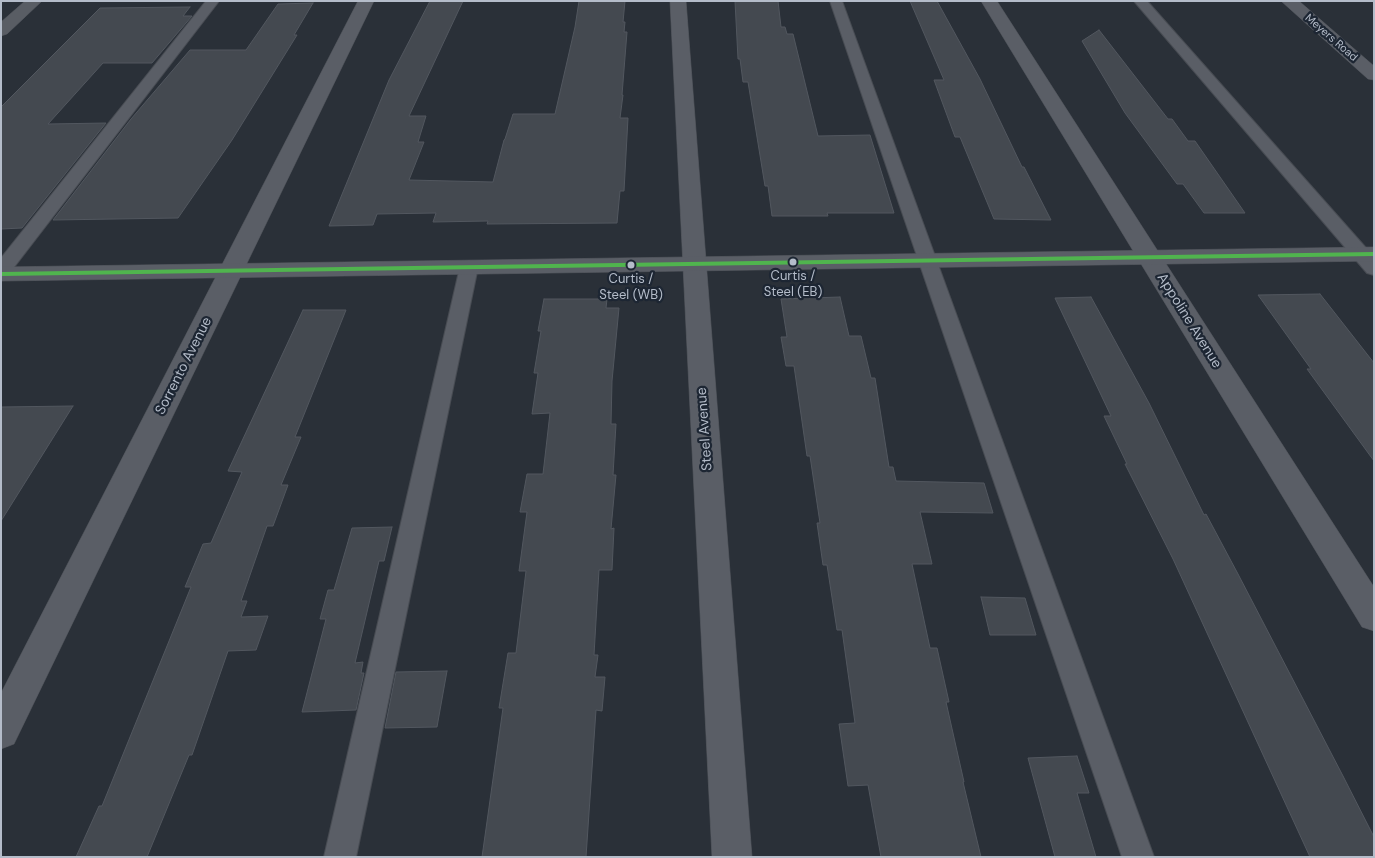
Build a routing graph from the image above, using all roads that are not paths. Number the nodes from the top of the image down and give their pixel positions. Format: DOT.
graph roads {
  1 [pos="34,1"];
  2 [pos="213,1"];
  3 [pos="366,1"];
  4 [pos="678,1"];
  5 [pos="836,1"];
  6 [pos="989,1"];
  7 [pos="1140,1"];
  8 [pos="1289,1"];
  9 [pos="1,31"];
  10 [pos="1374,75"];
  11 [pos="1149,257"];
  12 [pos="1369,259"];
  13 [pos="927,260"];
  14 [pos="695,264"];
  15 [pos="468,267"];
  16 [pos="232,270"];
  17 [pos="1,272"];
  18 [pos="1374,616"];
  19 [pos="1,731"];
  20 [pos="340,857"];
  21 [pos="732,857"];
  22 [pos="1138,857"];
  1 -- 9 [label="main road"];
  2 -- 17 [label="lane"];
  3 -- 16 [label="street, Sorrento Avenue"];
  4 -- 14 [label="street, Steel Avenue"];
  5 -- 13 [label="lane"];
  6 -- 11 [label="street, Appoline Avenue"];
  7 -- 12 [label="lane"];
  8 -- 10 [label="street, Meyers Road"];
  11 -- 12 [label="street"];
  11 -- 13 [label="street"];
  11 -- 18 [label="street, Appoline Avenue"];
  13 -- 14 [label="street"];
  13 -- 22 [label="lane"];
  14 -- 15 [label="street"];
  14 -- 21 [label="street, Steel Avenue"];
  15 -- 16 [label="street"];
  15 -- 20 [label="lane"];
  16 -- 17 [label="street"];
  16 -- 19 [label="street, Sorrento Avenue"];
}
